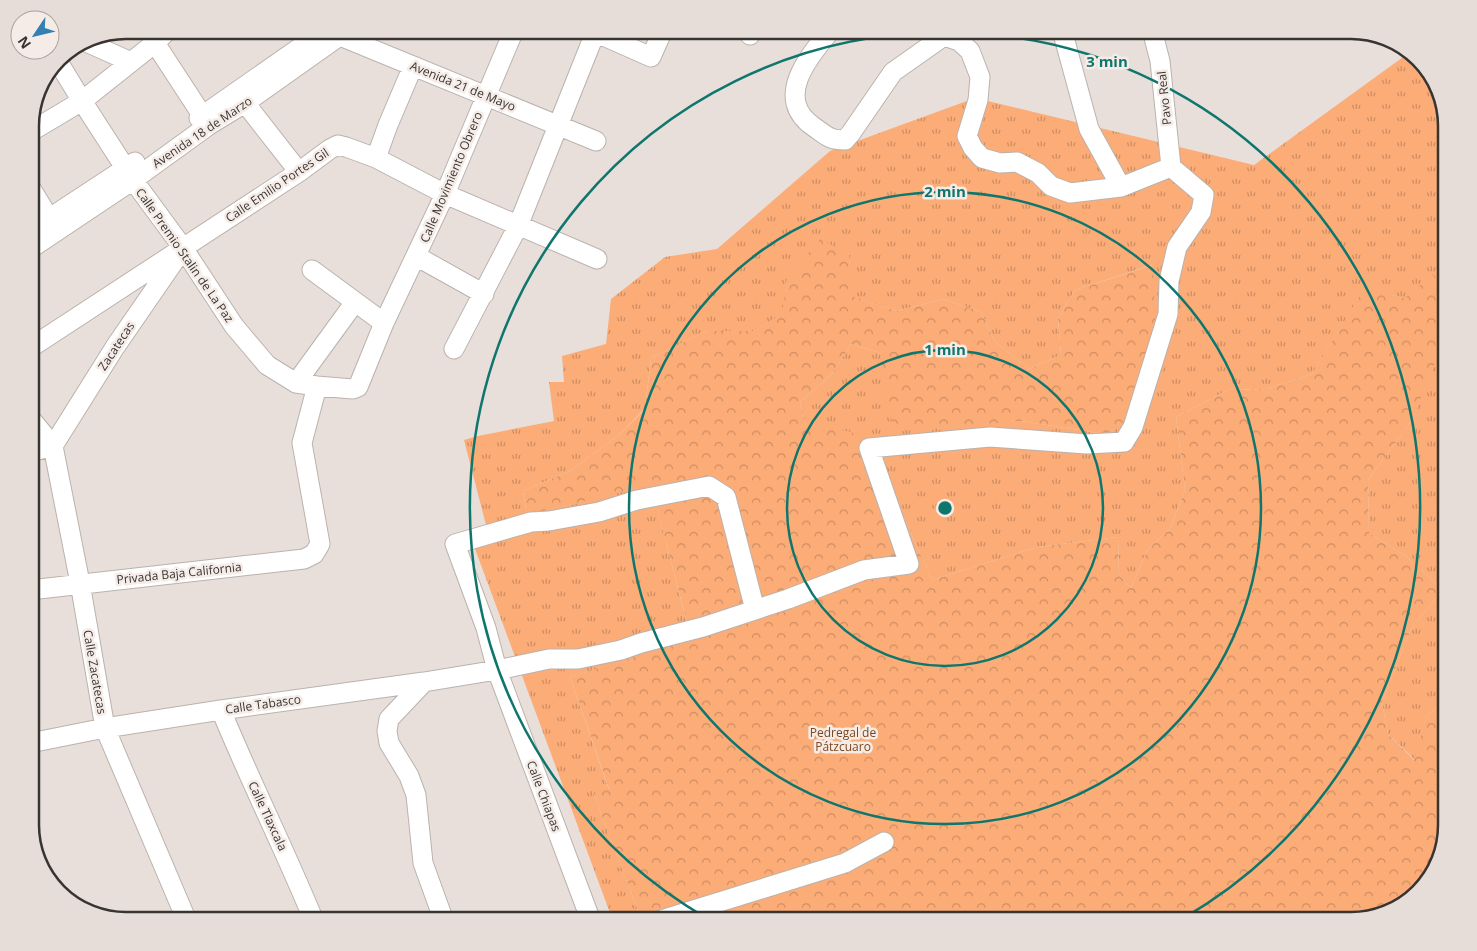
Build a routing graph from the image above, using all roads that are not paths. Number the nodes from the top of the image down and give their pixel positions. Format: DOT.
graph roads {
  1 [pos="158,39"];
  2 [pos="164,39"];
  3 [pos="325,39"];
  4 [pos="354,39"];
  5 [pos="510,39"];
  6 [pos="590,39"];
  7 [pos="611,39"];
  8 [pos="659,39"];
  9 [pos="823,39"];
  10 [pos="940,39"];
  11 [pos="955,39"];
  12 [pos="1064,39"];
  13 [pos="1154,39"];
  14 [pos="93,45"];
  15 [pos="131,62"];
  16 [pos="413,66"];
  17 [pos="62,67"];
  18 [pos="252,92"];
  19 [pos="485,96"];
  20 [pos="82,101"];
  21 [pos="202,115"];
  22 [pos="557,125"];
  23 [pos="39,127"];
  24 [pos="596,141"];
  25 [pos="376,158"];
  26 [pos="1171,167"];
  27 [pos="299,172"];
  28 [pos="130,175"];
  29 [pos="1121,187"];
  30 [pos="445,194"];
  31 [pos="39,202"];
  32 [pos="49,218"];
  33 [pos="39,225"];
  34 [pos="518,226"];
  35 [pos="39,242"];
  36 [pos="183,248"];
  37 [pos="416,256"];
  38 [pos="597,259"];
  39 [pos="312,270"];
  40 [pos="484,294"];
  41 [pos="354,302"];
  42 [pos="384,323"];
  43 [pos="39,342"];
  44 [pos="454,350"];
  45 [pos="296,383"];
  46 [pos="318,386"];
  47 [pos="358,387"];
  48 [pos="39,429"];
  49 [pos="53,446"];
  50 [pos="39,450"];
  51 [pos="80,583"];
  52 [pos="39,589"];
  53 [pos="755,610"];
  54 [pos="497,670"];
  55 [pos="424,682"];
  56 [pos="221,710"];
  57 [pos="105,728"];
  58 [pos="39,741"];
  59 [pos="884,842"];
  60 [pos="183,912"];
  61 [pos="310,912"];
  62 [pos="441,912"];
  63 [pos="588,912"];
  64 [pos="687,912"];
  1 -- 15 [label="street"];
  2 -- 21 [label="street"];
  3 -- 18 [label="street, Avenida 18 de Marzo"];
  4 -- 16 [label="street, Avenida 21 de Mayo"];
  5 -- 19 [label="street, Calle Movimiento Obrero"];
  6 -- 22 [label="street"];
  7 -- 8 [label="street"];
  9 -- 10 [label="street"];
  11 -- 29 [label="street"];
  12 -- 29 [label="street"];
  13 -- 26 [label="street, Pavo Real"];
  14 -- 15 [label="street"];
  15 -- 20 [label="street"];
  16 -- 19 [label="street, Avenida 21 de Mayo"];
  16 -- 25 [label="street"];
  17 -- 20 [label="street, Calle Premio Stalin de La Paz"];
  18 -- 21 [label="street, Avenida 18 de Marzo"];
  18 -- 27 [label="street"];
  18 -- 28 [label="street, Avenida 18 de Marzo"];
  19 -- 22 [label="street, Avenida 21 de Mayo"];
  19 -- 30 [label="street, Calle Movimiento Obrero"];
  20 -- 23 [label="street"];
  20 -- 28 [label="street, Calle Premio Stalin de La Paz"];
  21 -- 28 [label="street, Avenida 18 de Marzo"];
  22 -- 24 [label="street, Avenida 21 de Mayo"];
  22 -- 34 [label="street"];
  25 -- 27 [label="street, Calle Emilio Portes Gil"];
  25 -- 30 [label="street, Calle Emilio Portes Gil"];
  26 -- 29 [label="street"];
  26 -- 53 [label="street, Calle Tabasco"];
  27 -- 36 [label="street, Calle Emilio Portes Gil"];
  28 -- 32 [label="street, Avenida 18 de Marzo"];
  28 -- 35 [label="street, Avenida 18 de Marzo"];
  28 -- 36 [label="street, Calle Premio Stalin de La Paz"];
  30 -- 34 [label="street, Calle Emilio Portes Gil"];
  30 -- 37 [label="street, Calle Movimiento Obrero"];
  31 -- 32 [label="street"];
  32 -- 33 [label="street, Avenida 18 de Marzo"];
  34 -- 38 [label="street, Calle Emilio Portes Gil"];
  34 -- 40 [label="street"];
  36 -- 43 [label="street, Calle Emilio Portes Gil"];
  36 -- 45 [label="street, Calle Premio Stalin de La Paz"];
  36 -- 49 [label="street, Zacatecas"];
  37 -- 40 [label="street"];
  37 -- 42 [label="street, Calle Movimiento Obrero"];
  39 -- 41 [label="street"];
  40 -- 44 [label="street"];
  41 -- 42 [label="street"];
  41 -- 45 [label="street"];
  42 -- 47 [label="street, Calle Movimiento Obrero"];
  45 -- 46 [label="street, Calle Premio Stalin de La Paz"];
  46 -- 47 [label="street, Calle Premio Stalin de La Paz"];
  46 -- 51 [label="street, Privada Baja California"];
  48 -- 49 [label="street, Calle Zacatecas"];
  49 -- 50 [label="street"];
  49 -- 51 [label="street, Calle Zacatecas"];
  51 -- 52 [label="street, Privada Baja California"];
  51 -- 57 [label="street, Calle Zacatecas"];
  53 -- 54 [label="street, Calle Tabasco"];
  53 -- 54 [label="street, Calle Chiapas"];
  54 -- 55 [label="street, Calle Tabasco"];
  54 -- 63 [label="street, Calle Chiapas"];
  55 -- 56 [label="street, Calle Tabasco"];
  55 -- 62 [label="street"];
  56 -- 57 [label="street, Calle Tabasco"];
  56 -- 61 [label="street, Calle Tlaxcala"];
  57 -- 58 [label="street, Calle Tabasco"];
  57 -- 60 [label="street, Calle Zacatecas"];
  59 -- 64 [label="street"];
}
